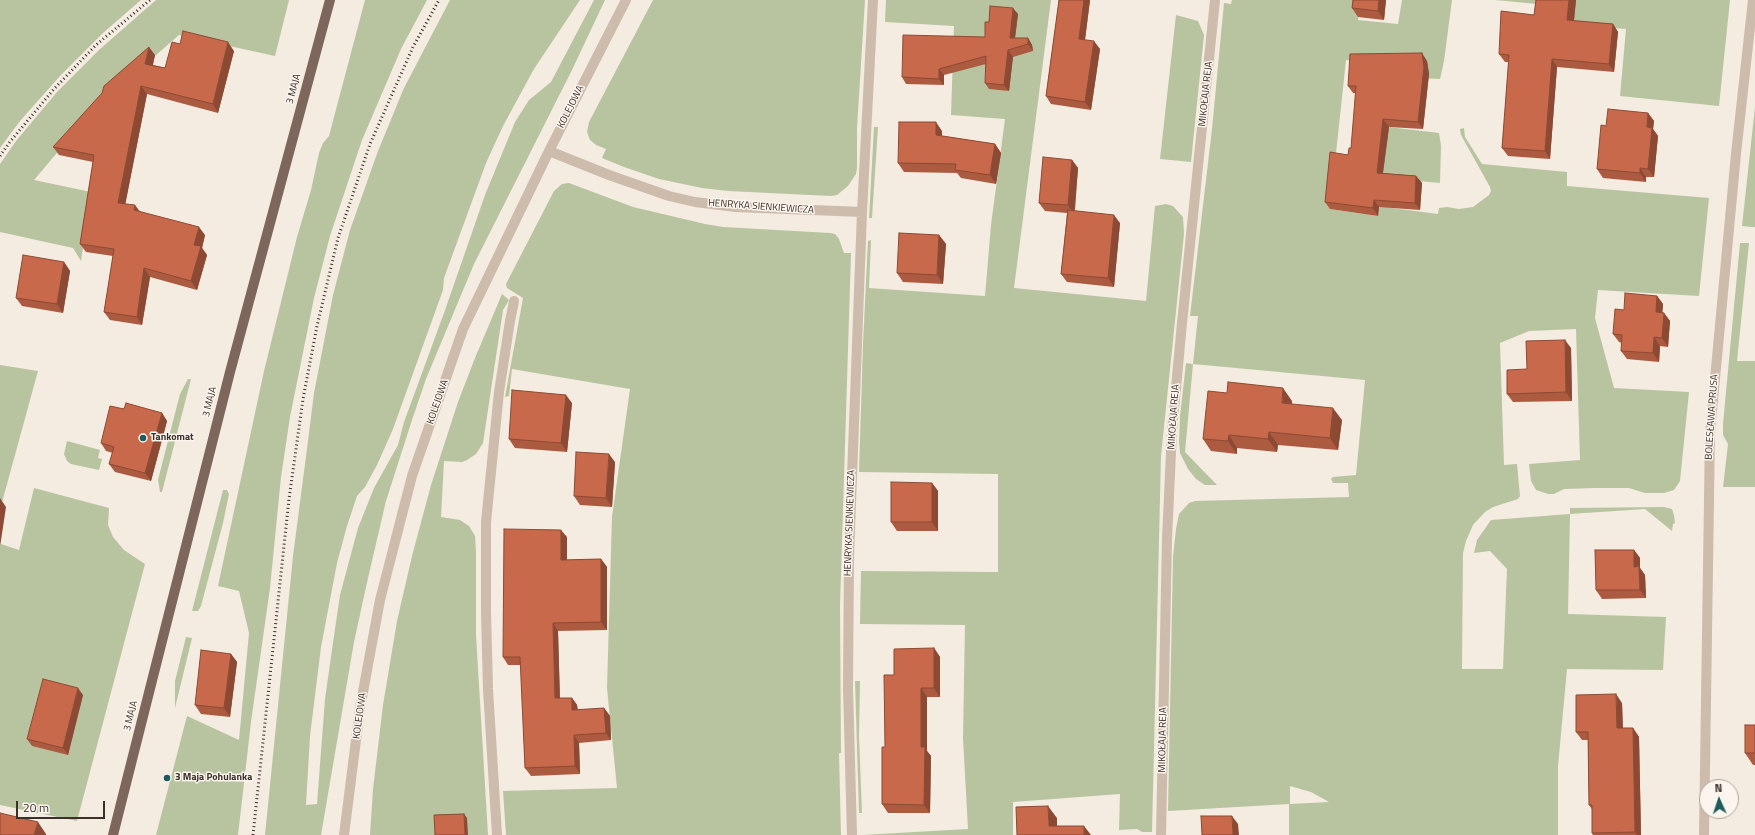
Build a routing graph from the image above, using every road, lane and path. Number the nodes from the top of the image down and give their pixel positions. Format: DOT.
graph roads {
  1 [pos="330,0"];
  2 [pos="626,0"];
  3 [pos="873,0"];
  4 [pos="1215,0"];
  5 [pos="1753,0"];
  6 [pos="549,151"];
  7 [pos="862,212"];
  8 [pos="514,301"];
  9 [pos="113,835"];
  10 [pos="344,835"];
  11 [pos="497,835"];
  12 [pos="852,835"];
  13 [pos="1161,835"];
  14 [pos="1704,835"];
  1 -- 9 [label="main road, 3 MAJA"];
  2 -- 6 [label="street, KOLEJOWA"];
  3 -- 7 [label="street, HENRYKA SIENKIEWICZA"];
  4 -- 13 [label="street, MIKOŁAJA REJA"];
  5 -- 14 [label="street, BOLESŁAWA PRUSA"];
  6 -- 7 [label="street, HENRYKA SIENKIEWICZA"];
  6 -- 10 [label="street, KOLEJOWA"];
  7 -- 12 [label="street, HENRYKA SIENKIEWICZA"];
  8 -- 11 [label="street"];
}
